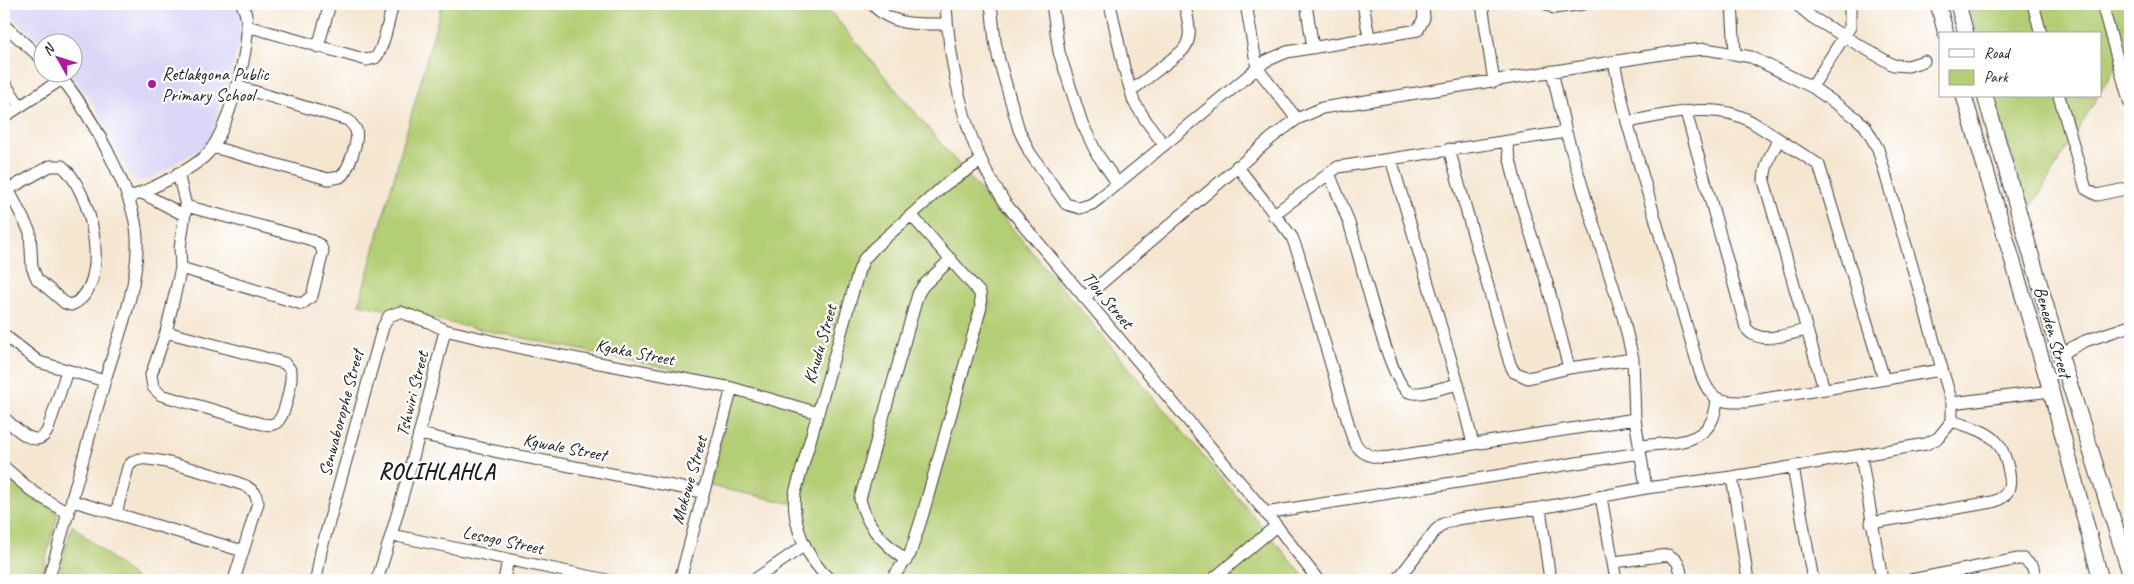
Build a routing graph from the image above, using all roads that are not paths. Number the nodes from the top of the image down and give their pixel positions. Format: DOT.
graph roads {
  1 [pos="242,4"];
  2 [pos="330,4"];
  3 [pos="393,4"];
  4 [pos="872,4"];
  5 [pos="946,4"];
  6 [pos="991,4"];
  7 [pos="1052,4"];
  8 [pos="1110,4"];
  9 [pos="1185,4"];
  10 [pos="1246,4"];
  11 [pos="1306,4"];
  12 [pos="1363,4"];
  13 [pos="1423,4"];
  14 [pos="1482,4"];
  15 [pos="1547,4"];
  16 [pos="1584,4"];
  17 [pos="1732,4"];
  18 [pos="1796,4"];
  19 [pos="1850,4"];
  20 [pos="1938,4"];
  21 [pos="1958,4"];
  22 [pos="2033,4"];
  23 [pos="2102,4"];
  24 [pos="947,24"];
  25 [pos="4,25"];
  26 [pos="247,26"];
  27 [pos="1945,32"];
  28 [pos="1965,32"];
  29 [pos="2040,32"];
  30 [pos="1369,37"];
  31 [pos="1845,38"];
  32 [pos="318,47"];
  33 [pos="1313,48"];
  34 [pos="32,50"];
  35 [pos="1735,53"];
  36 [pos="1924,61"];
  37 [pos="1614,62"];
  38 [pos="1257,68"];
  39 [pos="1552,71"];
  40 [pos="4,82"];
  41 [pos="51,82"];
  42 [pos="64,82"];
  43 [pos="1494,82"];
  44 [pos="236,86"];
  45 [pos="1812,87"];
  46 [pos="1131,91"];
  47 [pos="1965,98"];
  48 [pos="1986,98"];
  49 [pos="2060,98"];
  50 [pos="2130,104"];
  51 [pos="20,106"];
  52 [pos="1686,112"];
  53 [pos="4,117"];
  54 [pos="1297,118"];
  55 [pos="1628,122"];
  56 [pos="1566,132"];
  57 [pos="1778,140"];
  58 [pos="1506,142"];
  59 [pos="1164,145"];
  60 [pos="213,146"];
  61 [pos="1449,149"];
  62 [pos="1391,160"];
  63 [pos="981,161"];
  64 [pos="1237,166"];
  65 [pos="178,173"];
  66 [pos="1329,173"];
  67 [pos="1118,184"];
  68 [pos="6,185"];
  69 [pos="2130,188"];
  70 [pos="142,192"];
  71 [pos="128,198"];
  72 [pos="185,211"];
  73 [pos="1273,215"];
  74 [pos="912,216"];
  75 [pos="951,259"];
  76 [pos="181,268"];
  77 [pos="1084,298"];
  78 [pos="2130,326"];
  79 [pos="445,330"];
  80 [pos="1806,330"];
  81 [pos="166,332"];
  82 [pos="4,336"];
  83 [pos="2060,354"];
  84 [pos="1633,359"];
  85 [pos="1569,368"];
  86 [pos="1941,370"];
  87 [pos="67,371"];
  88 [pos="1884,378"];
  89 [pos="105,381"];
  90 [pos="1458,384"];
  91 [pos="732,388"];
  92 [pos="1824,389"];
  93 [pos="2051,391"];
  94 [pos="1718,400"];
  95 [pos="1952,403"];
  96 [pos="818,413"];
  97 [pos="4,418"];
  98 [pos="1635,419"];
  99 [pos="1952,421"];
  100 [pos="420,434"];
  101 [pos="1473,444"];
  102 [pos="1639,450"];
  103 [pos="1861,456"];
  104 [pos="4,467"];
  105 [pos="1794,467"];
  106 [pos="1732,477"];
  107 [pos="1646,488"];
  108 [pos="703,492"];
  109 [pos="1601,497"];
  110 [pos="73,501"];
  111 [pos="1540,508"];
  112 [pos="1266,513"];
  113 [pos="69,514"];
  114 [pos="116,514"];
  115 [pos="1871,523"];
  116 [pos="1276,526"];
  117 [pos="392,535"];
  118 [pos="805,546"];
  119 [pos="243,551"];
  120 [pos="508,560"];
  121 [pos="906,561"];
  122 [pos="1614,562"];
  123 [pos="2130,572"];
  124 [pos="566,576"];
  125 [pos="48,580"];
  126 [pos="234,580"];
  127 [pos="316,580"];
  128 [pos="377,580"];
  129 [pos="504,580"];
  130 [pos="607,580"];
  131 [pos="680,580"];
  132 [pos="754,580"];
  133 [pos="830,580"];
  134 [pos="891,580"];
  135 [pos="1212,580"];
  136 [pos="1318,580"];
  137 [pos="1397,580"];
  138 [pos="1550,580"];
  139 [pos="1616,580"];
  140 [pos="1682,580"];
  141 [pos="1748,580"];
  142 [pos="1813,580"];
  143 [pos="1882,580"];
  144 [pos="1911,580"];
  145 [pos="2035,580"];
  146 [pos="2101,580"];
  1 -- 26 [label="street"];
  2 -- 32 [label="street"];
  3 -- 32 [label="street"];
  4 -- 24 [label="street"];
  5 -- 24 [label="street, Tlou Street"];
  6 -- 67 [label="street"];
  7 -- 67 [label="street"];
  8 -- 46 [label="street"];
  9 -- 46 [label="street"];
  10 -- 38 [label="street"];
  11 -- 33 [label="street"];
  12 -- 30 [label="street"];
  13 -- 30 [label="street"];
  14 -- 43 [label="street"];
  15 -- 16 [label="street"];
  17 -- 35 [label="street"];
  18 -- 31 [label="street"];
  19 -- 31 [label="street"];
  20 -- 27 [label="main road"];
  21 -- 28 [label="main road"];
  22 -- 29 [label="street"];
  23 -- 50 [label="street"];
  24 -- 63 [label="street, Tlou Street"];
  25 -- 34 [label="street"];
  26 -- 32 [label="street"];
  26 -- 44 [label="street"];
  30 -- 33 [label="street"];
  31 -- 36 [label="street"];
  31 -- 45 [label="street"];
  33 -- 38 [label="street"];
  35 -- 37 [label="street"];
  35 -- 45 [label="street"];
  37 -- 39 [label="street"];
  37 -- 55 [label="street"];
  38 -- 54 [label="street"];
  38 -- 59 [label="street"];
  39 -- 43 [label="street"];
  39 -- 56 [label="street"];
  40 -- 51 [label="street"];
  41 -- 51 [label="street"];
  42 -- 71 [label="street"];
  43 -- 54 [label="street"];
  44 -- 60 [label="street"];
  44 -- 60 [label="street"];
  45 -- 86 [label="street"];
  46 -- 59 [label="street"];
  47 -- 93 [label="main road, Beneden Street"];
  48 -- 83 [label="main road, Beneden Street"];
  49 -- 69 [label="street"];
  51 -- 53 [label="street"];
  52 -- 55 [label="street"];
  52 -- 57 [label="street"];
  52 -- 80 [label="street"];
  54 -- 64 [label="street"];
  55 -- 94 [label="street"];
  56 -- 58 [label="street"];
  56 -- 84 [label="street"];
  57 -- 80 [label="street"];
  57 -- 88 [label="street"];
  58 -- 61 [label="street"];
  58 -- 85 [label="street"];
  59 -- 67 [label="street"];
  60 -- 65 [label="street"];
  61 -- 62 [label="street"];
  61 -- 85 [label="street"];
  62 -- 66 [label="street"];
  62 -- 90 [label="street"];
  63 -- 74 [label="street, Khudu Street"];
  63 -- 77 [label="street, Tlou Street"];
  64 -- 73 [label="street"];
  64 -- 77 [label="street"];
  65 -- 70 [label="street"];
  65 -- 72 [label="street"];
  66 -- 73 [label="street"];
  66 -- 90 [label="street"];
  68 -- 68 [label="street"];
  70 -- 71 [label="street"];
  70 -- 72 [label="street"];
  71 -- 89 [label="street"];
  72 -- 76 [label="street"];
  72 -- 76 [label="street"];
  73 -- 101 [label="street"];
  74 -- 75 [label="street"];
  74 -- 96 [label="street, Khudu Street"];
  75 -- 121 [label="street"];
  75 -- 121 [label="street"];
  76 -- 81 [label="street"];
  77 -- 112 [label="street, Tlou Street"];
  78 -- 83 [label="street"];
  79 -- 91 [label="street, Kgaka Street"];
  79 -- 100 [label="street, Tshwiri Street"];
  79 -- 127 [label="street, Senwaborophe Street"];
  80 -- 92 [label="street"];
  81 -- 81 [label="street"];
  82 -- 87 [label="street"];
  83 -- 123 [label="main road, Beneden Street"];
  84 -- 85 [label="street"];
  84 -- 98 [label="street"];
  86 -- 88 [label="street"];
  86 -- 95 [label="street"];
  87 -- 89 [label="street"];
  87 -- 97 [label="street"];
  88 -- 92 [label="street"];
  89 -- 110 [label="street"];
  90 -- 101 [label="street"];
  91 -- 96 [label="street, Kgaka Street"];
  91 -- 108 [label="street, Mokowe Street"];
  92 -- 94 [label="street"];
  93 -- 95 [label="street"];
  93 -- 146 [label="main road, Beneden Street"];
  94 -- 102 [label="street"];
  95 -- 99 [label="street"];
  96 -- 118 [label="street, Khudu Street"];
  98 -- 101 [label="street"];
  98 -- 102 [label="street"];
  99 -- 103 [label="street"];
  99 -- 115 [label="street"];
  100 -- 108 [label="street, Kgwale Street"];
  100 -- 117 [label="street, Tshwiri Street"];
  102 -- 107 [label="street"];
  102 -- 112 [label="street"];
  103 -- 105 [label="street"];
  103 -- 115 [label="street"];
  104 -- 113 [label="street"];
  105 -- 106 [label="street"];
  105 -- 142 [label="street"];
  106 -- 107 [label="street"];
  106 -- 141 [label="street"];
  107 -- 109 [label="street"];
  108 -- 131 [label="street, Mokowe Street"];
  109 -- 111 [label="street"];
  109 -- 122 [label="street"];
  110 -- 113 [label="street"];
  110 -- 114 [label="street"];
  111 -- 137 [label="street"];
  111 -- 138 [label="street"];
  112 -- 116 [label="street, Tlou Street"];
  113 -- 125 [label="street"];
  114 -- 119 [label="street"];
  114 -- 119 [label="street"];
  115 -- 143 [label="street"];
  116 -- 135 [label="street"];
  116 -- 136 [label="street, Tlou Street"];
  117 -- 120 [label="street, Lesogo Street"];
  117 -- 128 [label="street, Tshwiri Street"];
  118 -- 132 [label="street"];
  118 -- 133 [label="street, Khudu Street"];
  119 -- 126 [label="street"];
  120 -- 124 [label="street, Lesogo Street"];
  120 -- 129 [label="street"];
  121 -- 134 [label="street"];
  122 -- 139 [label="street"];
  122 -- 140 [label="street"];
  124 -- 130 [label="street, Lesogo Street"];
  144 -- 145 [label="street"];
}
